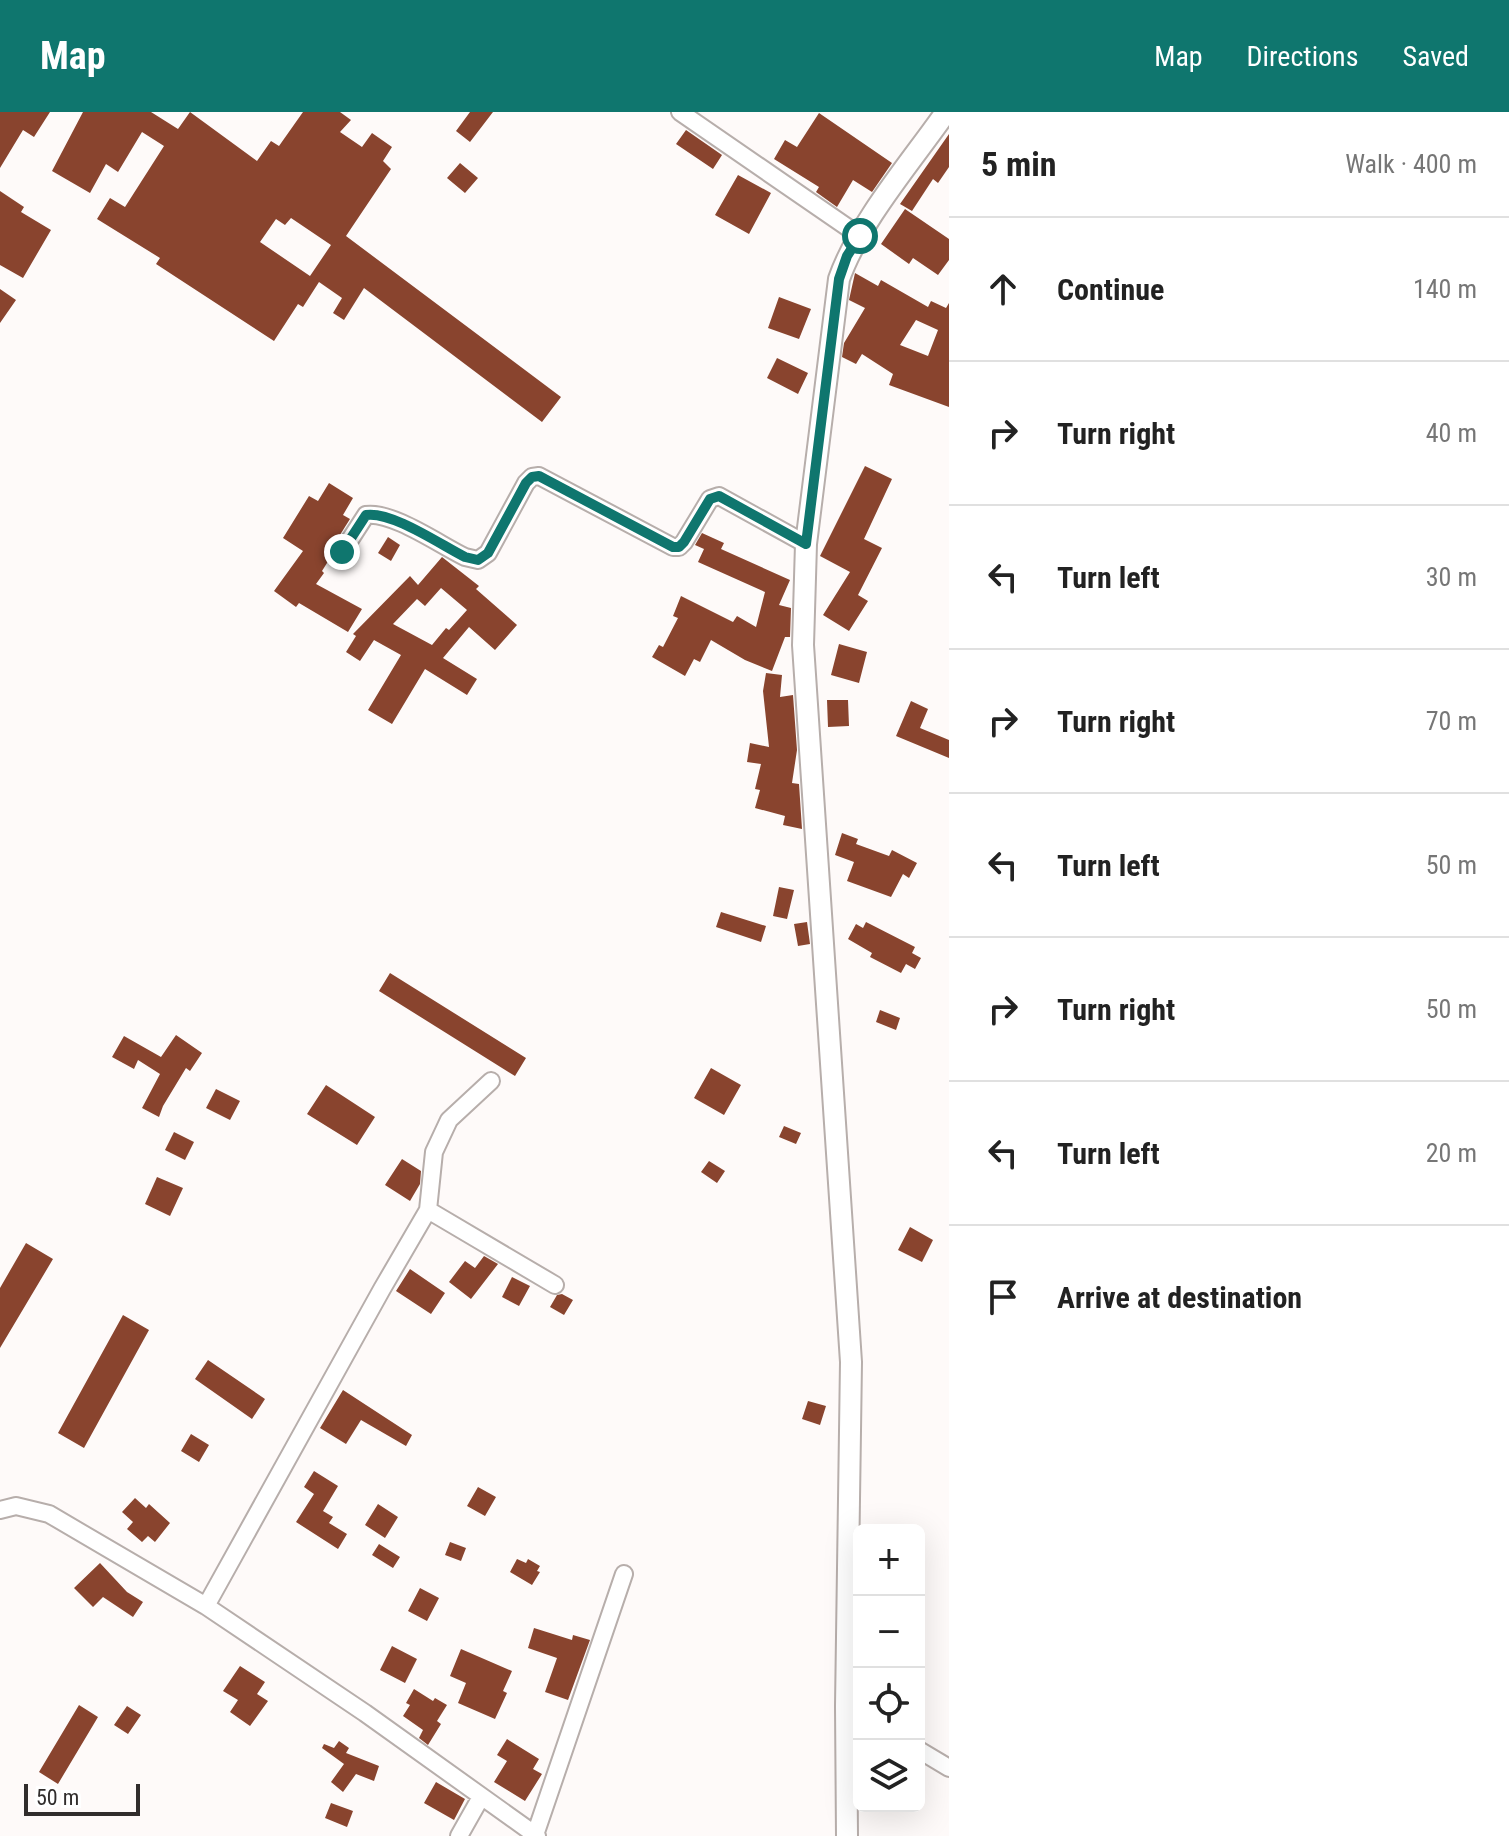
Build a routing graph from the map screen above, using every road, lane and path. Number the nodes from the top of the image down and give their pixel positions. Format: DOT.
graph roads {
  1 [pos="680,112"];
  2 [pos="946,112"];
  3 [pos="860,236"];
  4 [pos="806,544"];
  5 [pos="342,552"];
  6 [pos="491,1081"];
  7 [pos="428,1210"];
  8 [pos="555,1285"];
  9 [pos="0,1510"];
  10 [pos="624,1574"];
  11 [pos="206,1606"];
  12 [pos="852,1710"];
  13 [pos="925,1754"];
  14 [pos="949,1768"];
  15 [pos="481,1797"];
  16 [pos="536,1835"];
  17 [pos="459,1836"];
  18 [pos="847,1836"];
  1 -- 3 [label="street"];
  2 -- 3 [label="street"];
  3 -- 4 [label="street"];
  4 -- 5 [label="street"];
  4 -- 12 [label="street"];
  6 -- 7 [label="street"];
  7 -- 8 [label="street"];
  7 -- 11 [label="street"];
  9 -- 11 [label="street"];
  10 -- 16 [label="street"];
  11 -- 15 [label="street"];
  12 -- 18 [label="street"];
  13 -- 14 [label="street"];
  15 -- 16 [label="street"];
  15 -- 17 [label="street"];
}
